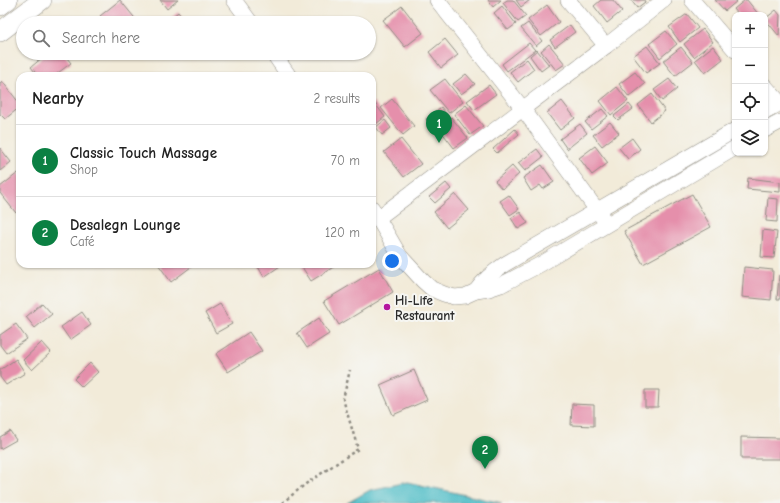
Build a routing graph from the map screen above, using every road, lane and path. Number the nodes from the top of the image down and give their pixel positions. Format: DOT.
graph roads {
  1 [pos="8,0"];
  2 [pos="42,0"];
  3 [pos="234,0"];
  4 [pos="437,0"];
  5 [pos="568,0"];
  6 [pos="664,0"];
  7 [pos="692,0"];
  8 [pos="0,6"];
  9 [pos="21,16"];
  10 [pos="246,16"];
  11 [pos="16,20"];
  12 [pos="0,32"];
  13 [pos="606,46"];
  14 [pos="733,48"];
  15 [pos="278,60"];
  16 [pos="286,72"];
  17 [pos="768,89"];
  18 [pos="780,103"];
  19 [pos="523,109"];
  20 [pos="768,110"];
  21 [pos="780,122"];
  22 [pos="768,128"];
  23 [pos="732,132"];
  24 [pos="732,150"];
  25 [pos="597,210"];
  26 [pos="376,212"];
  27 [pos="376,215"];
  28 [pos="607,224"];
  29 [pos="476,290"];
  30 [pos="350,370"];
  31 [pos="282,503"];
  1 -- 8 [label="main road"];
  2 -- 9 [label="main road"];
  3 -- 10 [label="street"];
  4 -- 19 [label="street"];
  5 -- 13 [label="street"];
  6 -- 13 [label="street"];
  7 -- 14 [label="street"];
  11 -- 12 [label="main road"];
  13 -- 19 [label="street"];
  15 -- 16 [label="street"];
  17 -- 18 [label="street"];
  18 -- 20 [label="street"];
  19 -- 25 [label="street"];
  19 -- 26 [label="street"];
  21 -- 22 [label="street"];
  23 -- 25 [label="street"];
  24 -- 28 [label="street"];
  25 -- 28 [label="street"];
  25 -- 29 [label="street"];
  27 -- 29 [label="street"];
  28 -- 29 [label="street"];
  30 -- 31 [label="path"];
}
